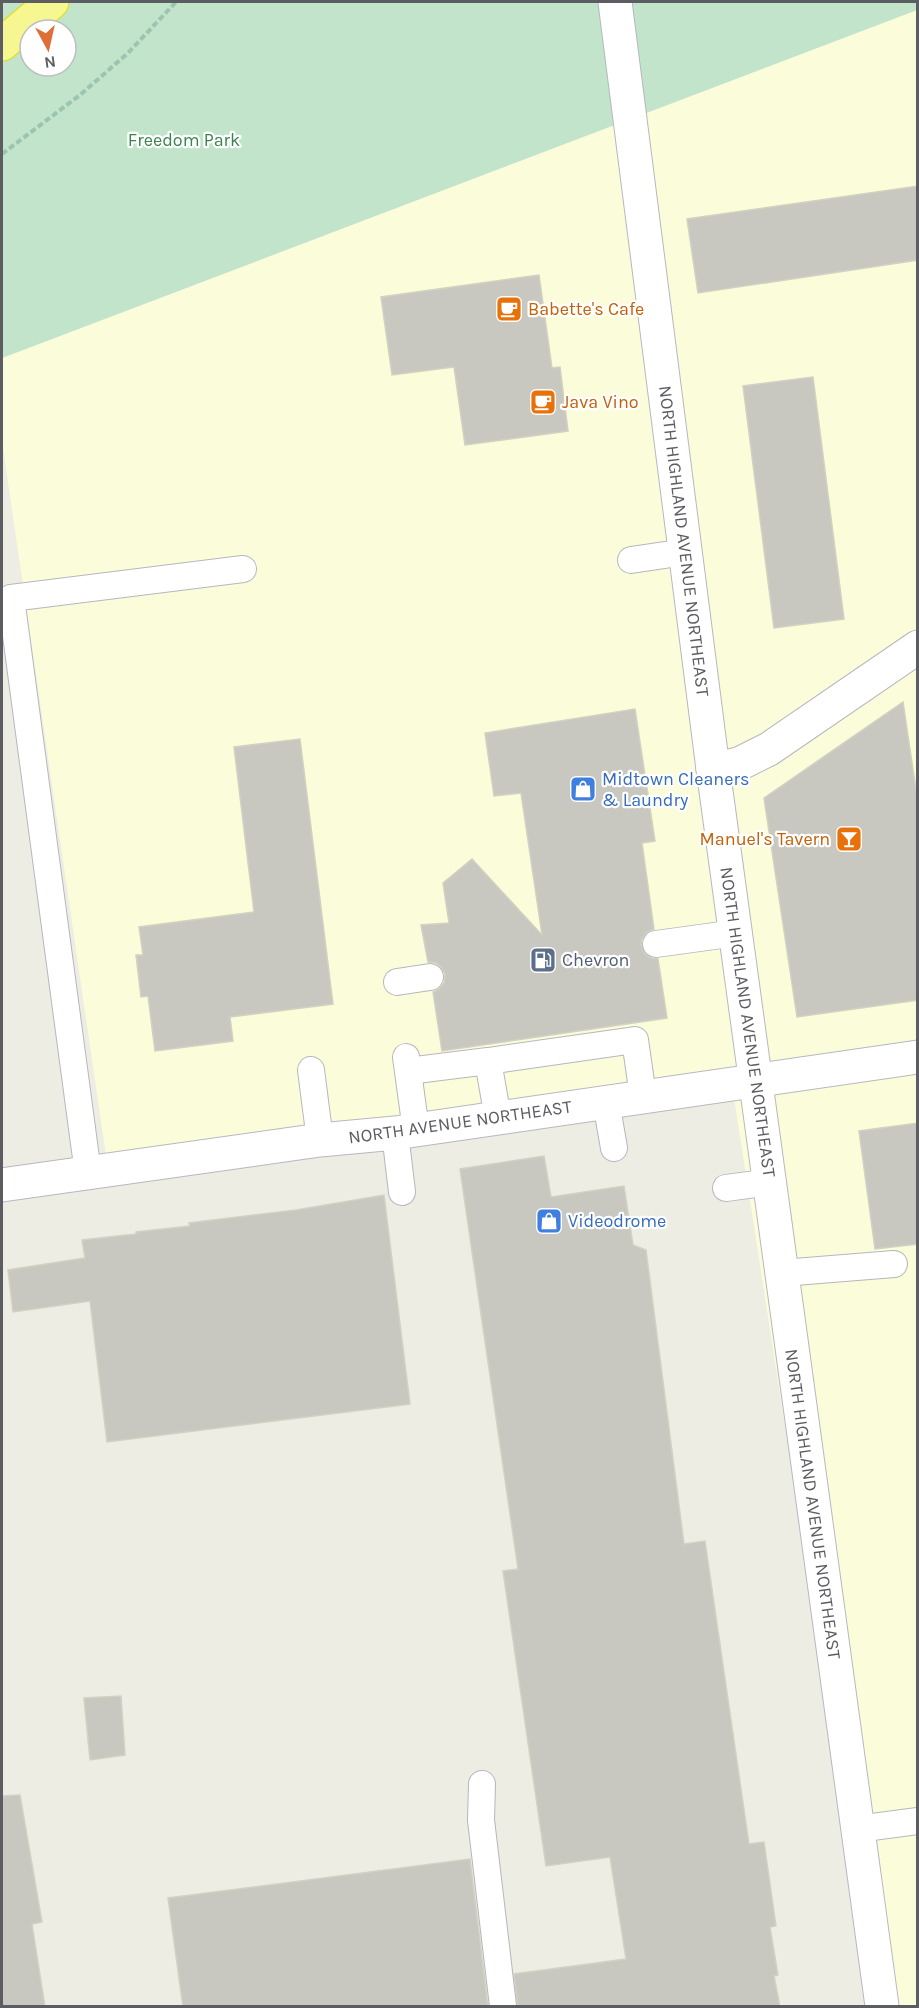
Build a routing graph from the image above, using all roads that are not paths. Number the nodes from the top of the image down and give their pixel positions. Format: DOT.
graph roads {
  1 [pos="52,2"];
  2 [pos="615,2"];
  3 [pos="2,44"];
  4 [pos="685,552"];
  5 [pos="632,560"];
  6 [pos="243,569"];
  7 [pos="918,647"];
  8 [pos="713,769"];
  9 [pos="736,933"];
  10 [pos="656,944"];
  11 [pos="430,977"];
  12 [pos="397,982"];
  13 [pos="918,1057"];
  14 [pos="488,1060"];
  15 [pos="311,1070"];
  16 [pos="756,1080"];
  17 [pos="643,1096"];
  18 [pos="606,1102"];
  19 [pos="498,1118"];
  20 [pos="406,1131"];
  21 [pos="320,1140"];
  22 [pos="614,1148"];
  23 [pos="88,1173"];
  24 [pos="770,1182"];
  25 [pos="2,1185"];
  26 [pos="726,1188"];
  27 [pos="402,1192"];
  28 [pos="894,1264"];
  29 [pos="782,1273"];
  30 [pos="482,1784"];
  31 [pos="918,1821"];
  32 [pos="857,1829"];
  33 [pos="503,2007"];
  34 [pos="882,2007"];
  1 -- 3 [label="highway"];
  2 -- 4 [label="main road, NORTH HIGHLAND AVENUE NORTHEAST"];
  4 -- 5 [label="lane"];
  4 -- 8 [label="main road, NORTH HIGHLAND AVENUE NORTHEAST"];
  6 -- 23 [label="lane"];
  7 -- 8 [label="main road"];
  8 -- 9 [label="main road, NORTH HIGHLAND AVENUE NORTHEAST"];
  9 -- 10 [label="lane"];
  9 -- 16 [label="main road, NORTH HIGHLAND AVENUE NORTHEAST"];
  11 -- 12 [label="lane"];
  13 -- 16 [label="main road, NORTH AVENUE NORTHEAST"];
  14 -- 17 [label="lane"];
  14 -- 19 [label="lane"];
  14 -- 20 [label="lane"];
  15 -- 21 [label="lane"];
  16 -- 17 [label="main road, NORTH AVENUE NORTHEAST"];
  16 -- 24 [label="main road, NORTH HIGHLAND AVENUE NORTHEAST"];
  17 -- 18 [label="main road, NORTH AVENUE NORTHEAST"];
  18 -- 19 [label="main road, NORTH AVENUE NORTHEAST"];
  18 -- 22 [label="lane"];
  19 -- 20 [label="main road, NORTH AVENUE NORTHEAST"];
  20 -- 21 [label="main road, NORTH AVENUE NORTHEAST"];
  20 -- 27 [label="lane"];
  21 -- 23 [label="main road, NORTH AVENUE NORTHEAST"];
  23 -- 25 [label="main road, NORTH AVENUE NORTHEAST"];
  24 -- 26 [label="lane"];
  24 -- 29 [label="main road, NORTH HIGHLAND AVENUE NORTHEAST"];
  28 -- 29 [label="lane"];
  29 -- 32 [label="main road, NORTH HIGHLAND AVENUE NORTHEAST"];
  30 -- 33 [label="lane"];
  31 -- 32 [label="lane"];
  32 -- 34 [label="main road, NORTH HIGHLAND AVENUE NORTHEAST"];
}
